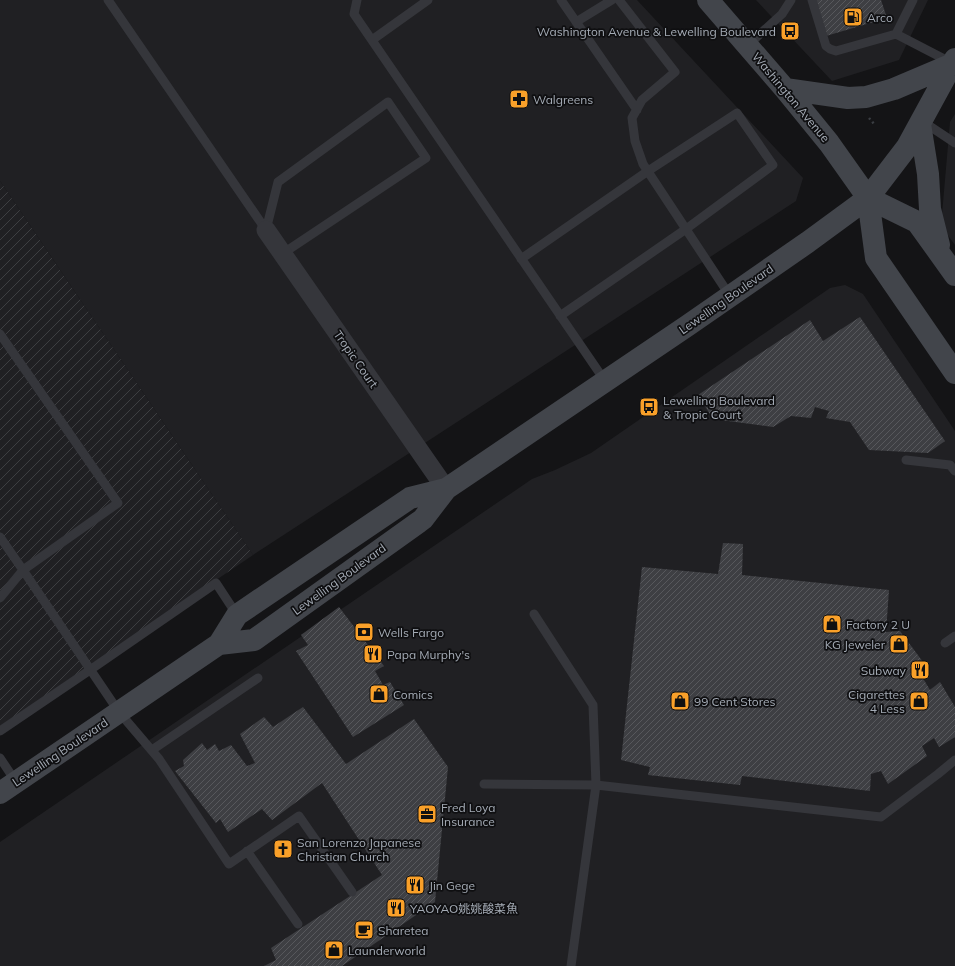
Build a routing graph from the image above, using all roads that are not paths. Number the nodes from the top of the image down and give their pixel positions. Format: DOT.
graph roads {
  1 [pos="108,0"];
  2 [pos="357,0"];
  3 [pos="428,0"];
  4 [pos="561,0"];
  5 [pos="612,0"];
  6 [pos="619,0"];
  7 [pos="708,0"];
  8 [pos="792,0"];
  9 [pos="812,0"];
  10 [pos="909,3"];
  11 [pos="576,22"];
  12 [pos="896,34"];
  13 [pos="372,40"];
  14 [pos="748,46"];
  15 [pos="954,61"];
  16 [pos="785,88"];
  17 [pos="637,110"];
  18 [pos="921,122"];
  19 [pos="955,143"];
  20 [pos="648,171"];
  21 [pos="868,198"];
  22 [pos="686,229"];
  23 [pos="266,230"];
  24 [pos="282,254"];
  25 [pos="942,258"];
  26 [pos="521,259"];
  27 [pos="955,275"];
  28 [pos="730,296"];
  29 [pos="560,316"];
  30 [pos="0,334"];
  31 [pos="955,373"];
  32 [pos="605,381"];
  33 [pos="906,460"];
  34 [pos="955,471"];
  35 [pos="446,489"];
  36 [pos="0,537"];
  37 [pos="23,570"];
  38 [pos="0,598"];
  39 [pos="534,614"];
  40 [pos="237,615"];
  41 [pos="955,636"];
  42 [pos="945,643"];
  43 [pos="219,644"];
  44 [pos="90,670"];
  45 [pos="258,678"];
  46 [pos="119,712"];
  47 [pos="0,731"];
  48 [pos="152,750"];
  49 [pos="0,758"];
  50 [pos="955,760"];
  51 [pos="955,768"];
  52 [pos="938,774"];
  53 [pos="484,784"];
  54 [pos="596,785"];
  55 [pos="8,788"];
  56 [pos="247,851"];
  57 [pos="352,892"];
  58 [pos="298,924"];
  59 [pos="571,966"];
  1 -- 23 [label="lane"];
  2 -- 13 [label="lane"];
  3 -- 13 [label="lane"];
  4 -- 11 [label="lane"];
  5 -- 11 [label="lane"];
  6 -- 17 [label="lane"];
  7 -- 14 [label="main road, Washington Avenue"];
  8 -- 14 [label="lane"];
  9 -- 12 [label="lane"];
  10 -- 12 [label="lane"];
  11 -- 17 [label="lane"];
  12 -- 15 [label="lane"];
  13 -- 26 [label="lane"];
  14 -- 16 [label="main road, Washington Avenue"];
  15 -- 16 [label="main road"];
  15 -- 18 [label="main road, Lewelling Boulevard"];
  16 -- 21 [label="main road, Washington Avenue"];
  17 -- 20 [label="lane"];
  18 -- 19 [label="lane"];
  18 -- 21 [label="main road, Lewelling Boulevard"];
  18 -- 25 [label="main road"];
  20 -- 22 [label="lane"];
  20 -- 22 [label="lane"];
  20 -- 26 [label="lane"];
  21 -- 25 [label="main road, Washington Avenue"];
  21 -- 28 [label="main road, Lewelling Boulevard"];
  21 -- 31 [label="main road, Washington Avenue"];
  22 -- 28 [label="lane"];
  22 -- 29 [label="lane"];
  23 -- 24 [label="street, Tropic Court"];
  23 -- 24 [label="lane"];
  24 -- 35 [label="street, Tropic Court"];
  25 -- 27 [label="main road, Washington Avenue"];
  26 -- 29 [label="lane"];
  28 -- 32 [label="main road, Lewelling Boulevard"];
  29 -- 32 [label="lane"];
  30 -- 37 [label="lane"];
  32 -- 35 [label="main road, Lewelling Boulevard"];
  33 -- 34 [label="lane"];
  35 -- 40 [label="main road, Lewelling Boulevard"];
  35 -- 43 [label="main road, Lewelling Boulevard"];
  36 -- 37 [label="lane"];
  37 -- 38 [label="lane"];
  37 -- 44 [label="lane"];
  39 -- 54 [label="lane"];
  40 -- 43 [label="main road, Lewelling Boulevard"];
  40 -- 44 [label="lane"];
  41 -- 42 [label="lane"];
  43 -- 46 [label="main road, Lewelling Boulevard"];
  44 -- 46 [label="lane"];
  44 -- 47 [label="lane"];
  45 -- 48 [label="lane"];
  46 -- 48 [label="lane"];
  46 -- 55 [label="main road, Lewelling Boulevard"];
  48 -- 56 [label="lane"];
  49 -- 55 [label="lane"];
  50 -- 52 [label="lane"];
  51 -- 52 [label="lane"];
  52 -- 54 [label="lane"];
  53 -- 54 [label="lane"];
  54 -- 59 [label="lane"];
  56 -- 57 [label="lane"];
  56 -- 58 [label="lane"];
}
